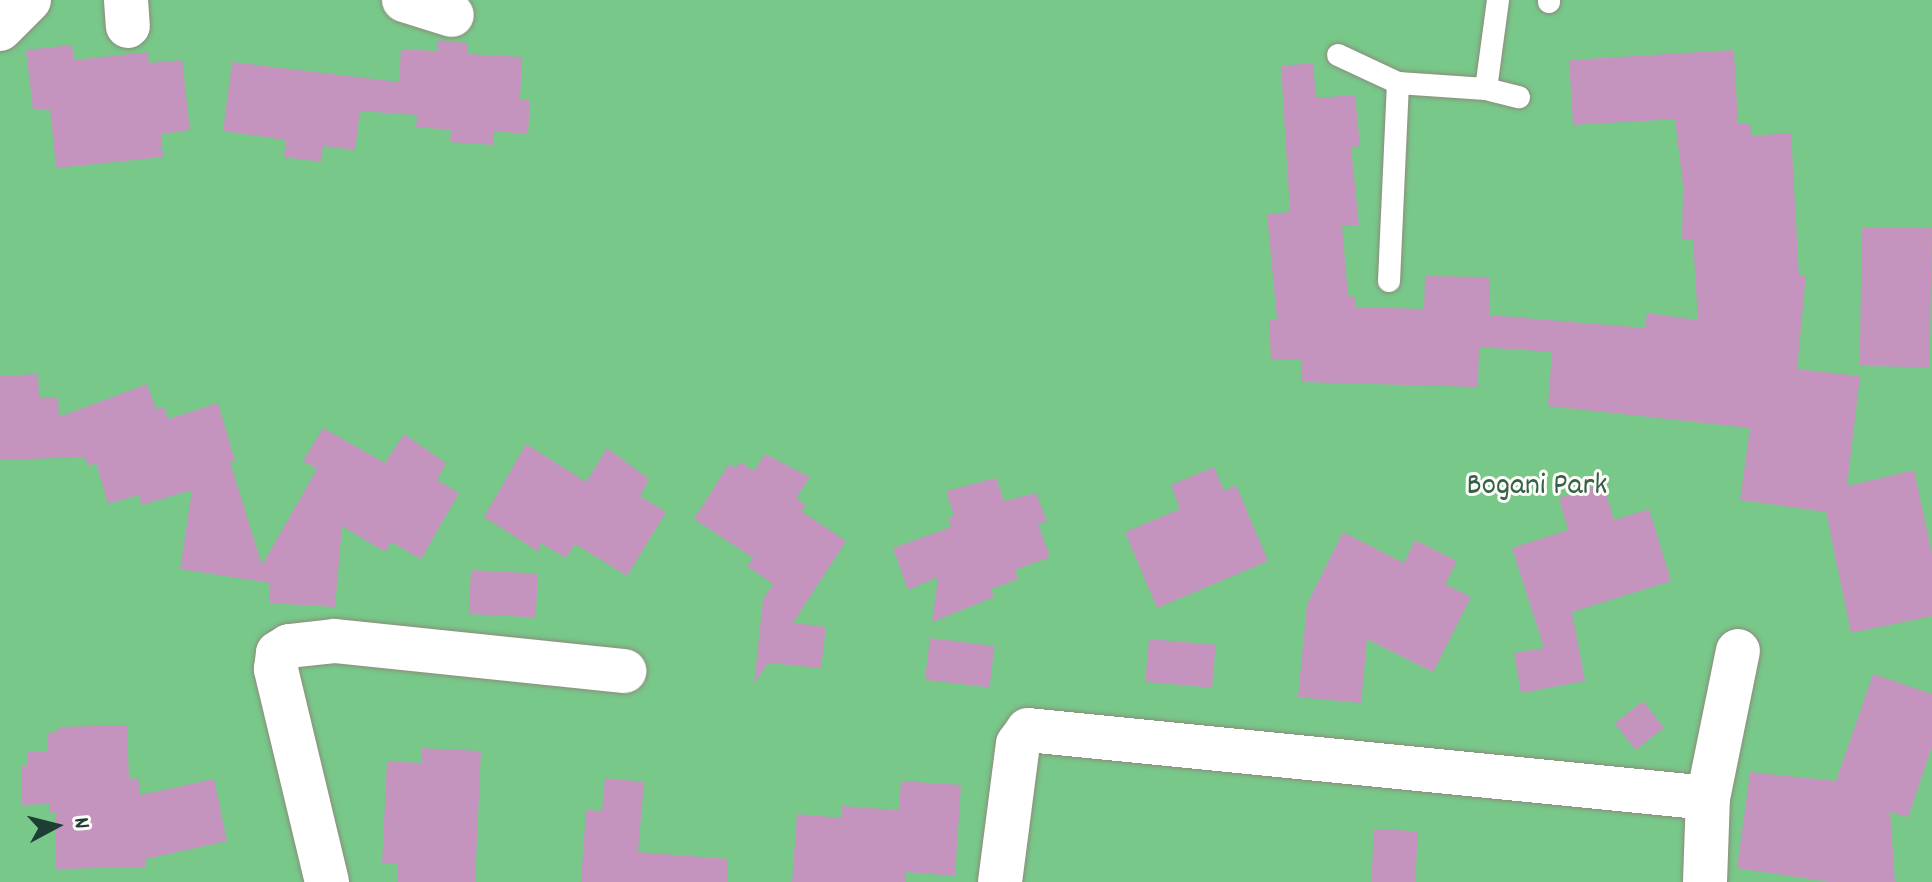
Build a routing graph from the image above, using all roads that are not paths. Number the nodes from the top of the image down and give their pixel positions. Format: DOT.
graph roads {
  1 [pos="29,0"];
  2 [pos="404,0"];
  3 [pos="1498,0"];
  4 [pos="452,15"];
  5 [pos="0,29"];
  6 [pos="1338,55"];
  7 [pos="1398,83"];
  8 [pos="1486,89"];
  9 [pos="1519,97"];
  10 [pos="1389,281"];
  11 [pos="1738,651"];
  12 [pos="624,671"];
  13 [pos="1708,798"];
  14 [pos="327,882"];
  15 [pos="1000,882"];
  16 [pos="1705,882"];
  1 -- 5 [label="street"];
  2 -- 4 [label="street"];
  3 -- 8 [label="lane"];
  6 -- 7 [label="lane"];
  7 -- 8 [label="lane"];
  7 -- 10 [label="lane"];
  8 -- 9 [label="lane"];
  11 -- 13 [label="street"];
  12 -- 14 [label="street"];
  13 -- 15 [label="street"];
  13 -- 16 [label="street"];
}
